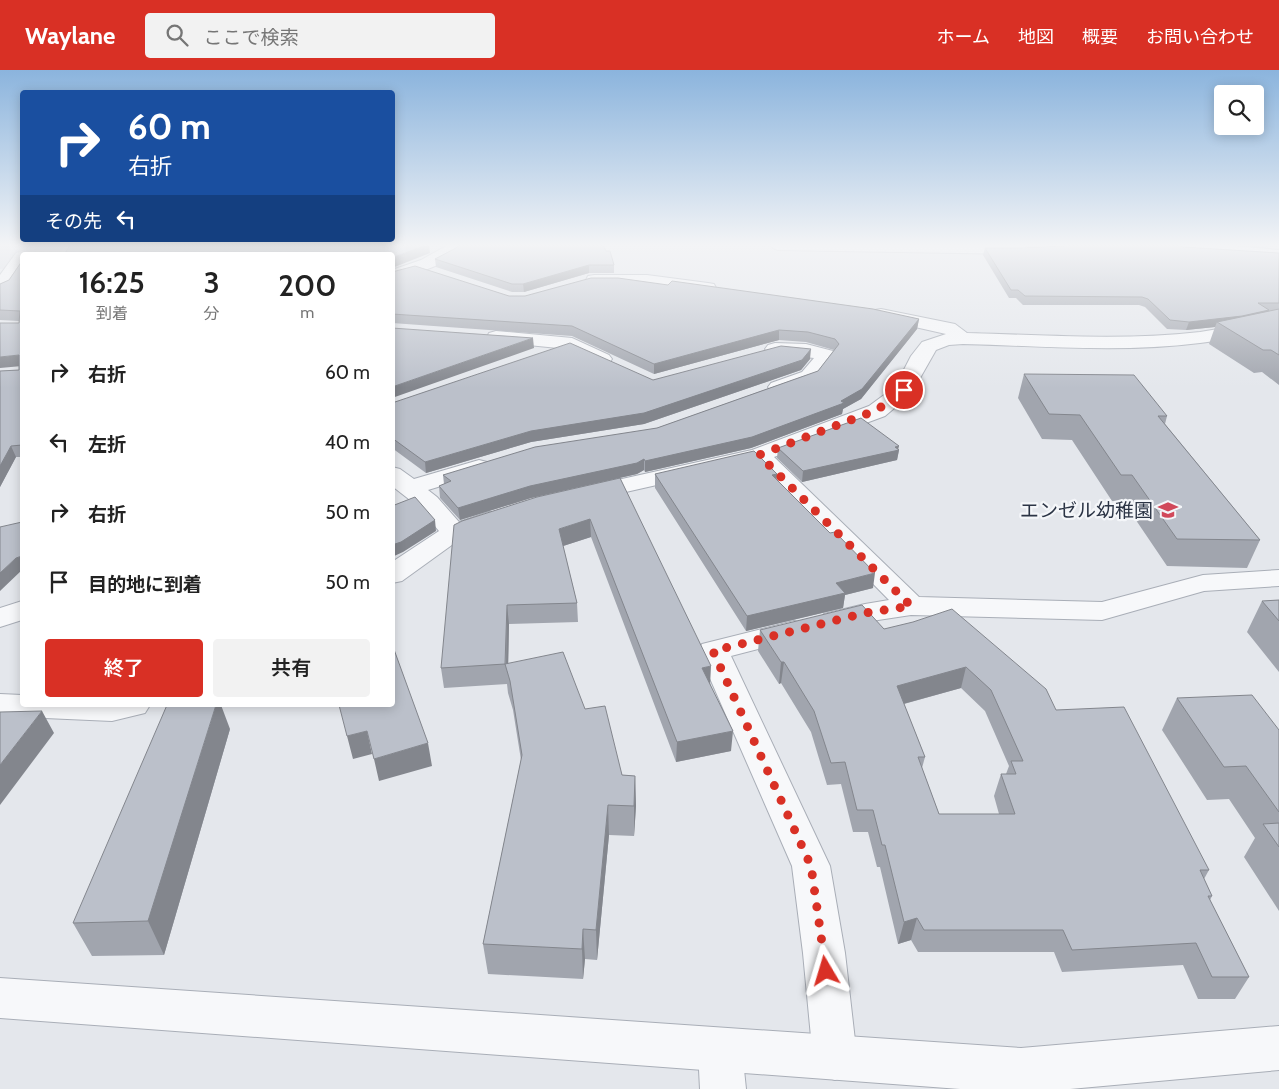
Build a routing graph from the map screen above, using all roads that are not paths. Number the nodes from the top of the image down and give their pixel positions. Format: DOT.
graph roads {
  1 [pos="862,311"];
  2 [pos="1279,322"];
  3 [pos="477,336"];
  4 [pos="963,338"];
  5 [pos="572,344"];
  6 [pos="752,355"];
  7 [pos="534,358"];
  8 [pos="616,366"];
  9 [pos="762,393"];
  10 [pos="759,455"];
  11 [pos="495,462"];
  12 [pos="402,481"];
  13 [pos="569,498"];
  14 [pos="505,515"];
  15 [pos="454,532"];
  16 [pos="395,573"];
  17 [pos="1279,578"];
  18 [pos="911,606"];
  19 [pos="20,611"];
  20 [pos="0,618"];
  21 [pos="0,704"];
  22 [pos="20,705"];
  23 [pos="56,707"];
  24 [pos="125,707"];
  25 [pos="0,998"];
  26 [pos="1279,1048"];
  27 [pos="835,1058"];
  28 [pos="722,1070"];
  29 [pos="1024,1080"];
  1 -- 4 [label="street"];
  2 -- 4 [label="street"];
  3 -- 5 [label="street"];
  4 -- 10 [label="street"];
  5 -- 7 [label="street"];
  5 -- 8 [label="street"];
  6 -- 9 [label="street"];
  10 -- 13 [label="street"];
  10 -- 18 [label="street"];
  11 -- 12 [label="street"];
  12 -- 15 [label="street"];
  14 -- 15 [label="street"];
  15 -- 16 [label="street"];
  17 -- 18 [label="street"];
  18 -- 27 [label="street"];
  19 -- 20 [label="street"];
  21 -- 22 [label="street"];
  23 -- 24 [label="street"];
  25 -- 28 [label="street"];
  26 -- 29 [label="street"];
  27 -- 28 [label="street"];
  27 -- 29 [label="street"];
}
